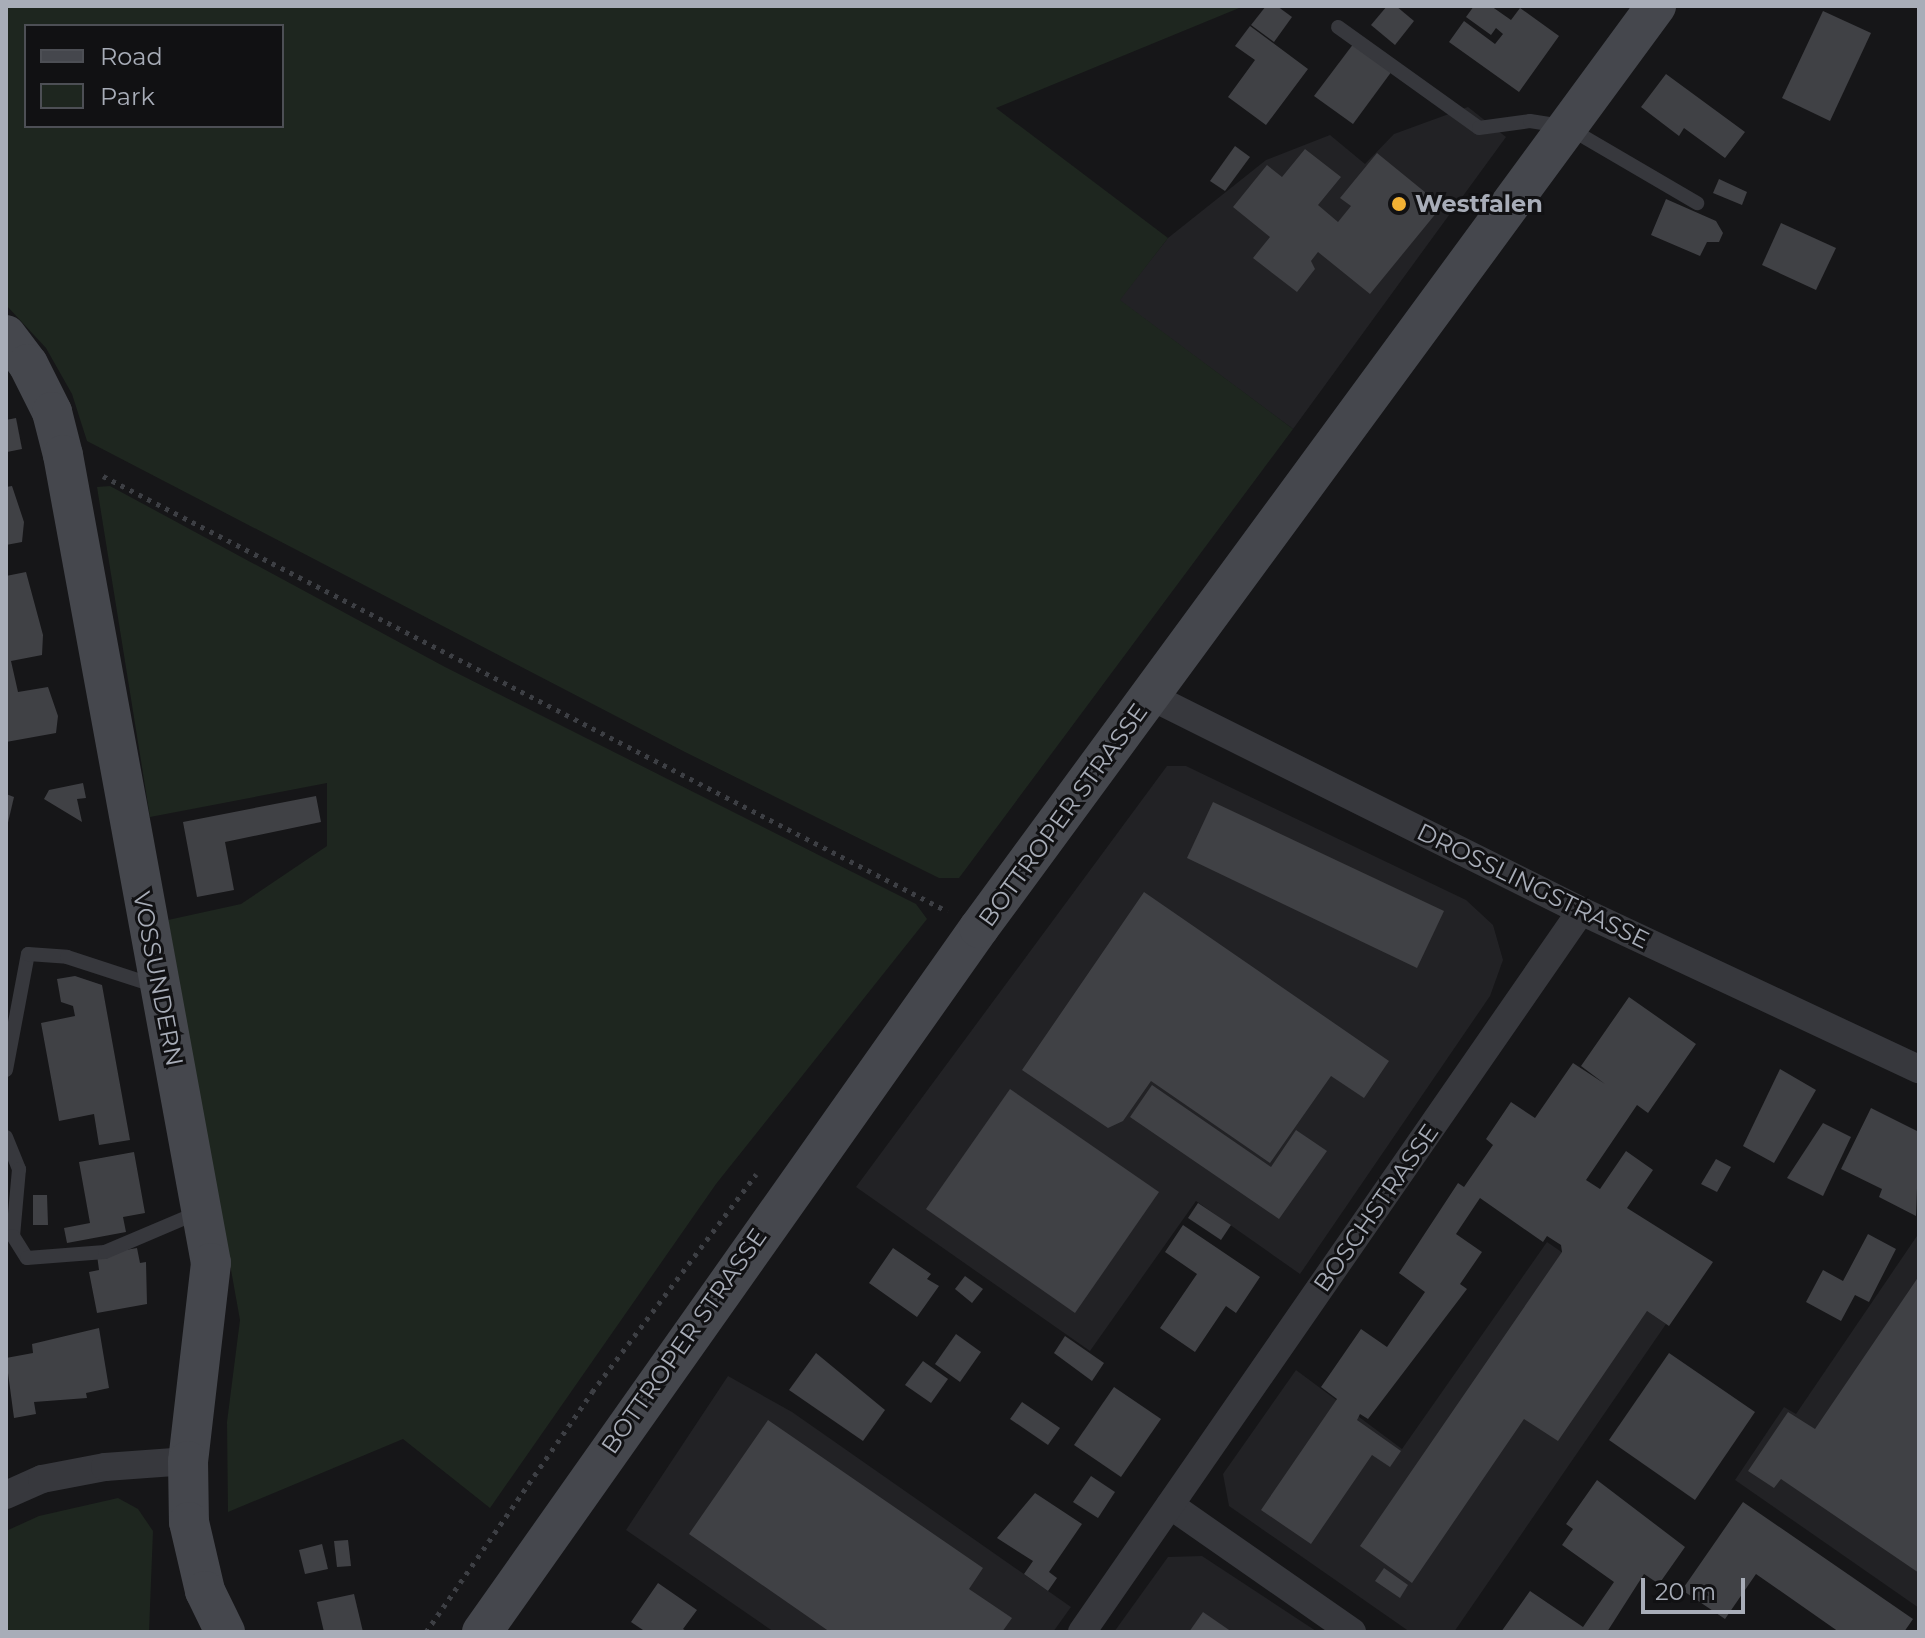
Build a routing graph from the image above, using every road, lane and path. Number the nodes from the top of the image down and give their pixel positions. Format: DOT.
graph roads {
  1 [pos="1656,6"];
  2 [pos="1338,27"];
  3 [pos="1567,127"];
  4 [pos="1697,203"];
  5 [pos="6,335"];
  6 [pos="63,455"];
  7 [pos="1150,696"];
  8 [pos="1581,911"];
  9 [pos="979,928"];
  10 [pos="160,987"];
  11 [pos="1919,1069"];
  12 [pos="6,1070"];
  13 [pos="6,1137"];
  14 [pos="201,1211"];
  15 [pos="188,1461"];
  16 [pos="6,1495"];
  17 [pos="1170,1505"];
  18 [pos="225,1632"];
  19 [pos="482,1632"];
  20 [pos="1082,1632"];
  21 [pos="1352,1632"];
  1 -- 3 [label="main road, BOTTROPER STRASSE"];
  2 -- 3 [label="lane"];
  3 -- 4 [label="lane"];
  3 -- 7 [label="main road, BOTTROPER STRASSE"];
  5 -- 6 [label="main road, VOSSUNDERN"];
  6 -- 9 [label="path"];
  6 -- 10 [label="main road, VOSSUNDERN"];
  7 -- 8 [label="street, DROSSLINGSTRASSE"];
  7 -- 9 [label="main road, BOTTROPER STRASSE"];
  8 -- 11 [label="street, DROSSLINGSTRASSE"];
  8 -- 17 [label="street, BOSCHSTRASSE"];
  9 -- 19 [label="main road, BOTTROPER STRASSE"];
  10 -- 12 [label="lane"];
  10 -- 14 [label="main road, VOSSUNDERN"];
  13 -- 14 [label="lane"];
  14 -- 15 [label="main road, VOSSUNDERN"];
  15 -- 16 [label="street"];
  15 -- 18 [label="main road, VOSSUNDERN"];
  17 -- 20 [label="street, BOSCHSTRASSE"];
  17 -- 21 [label="street"];
}
